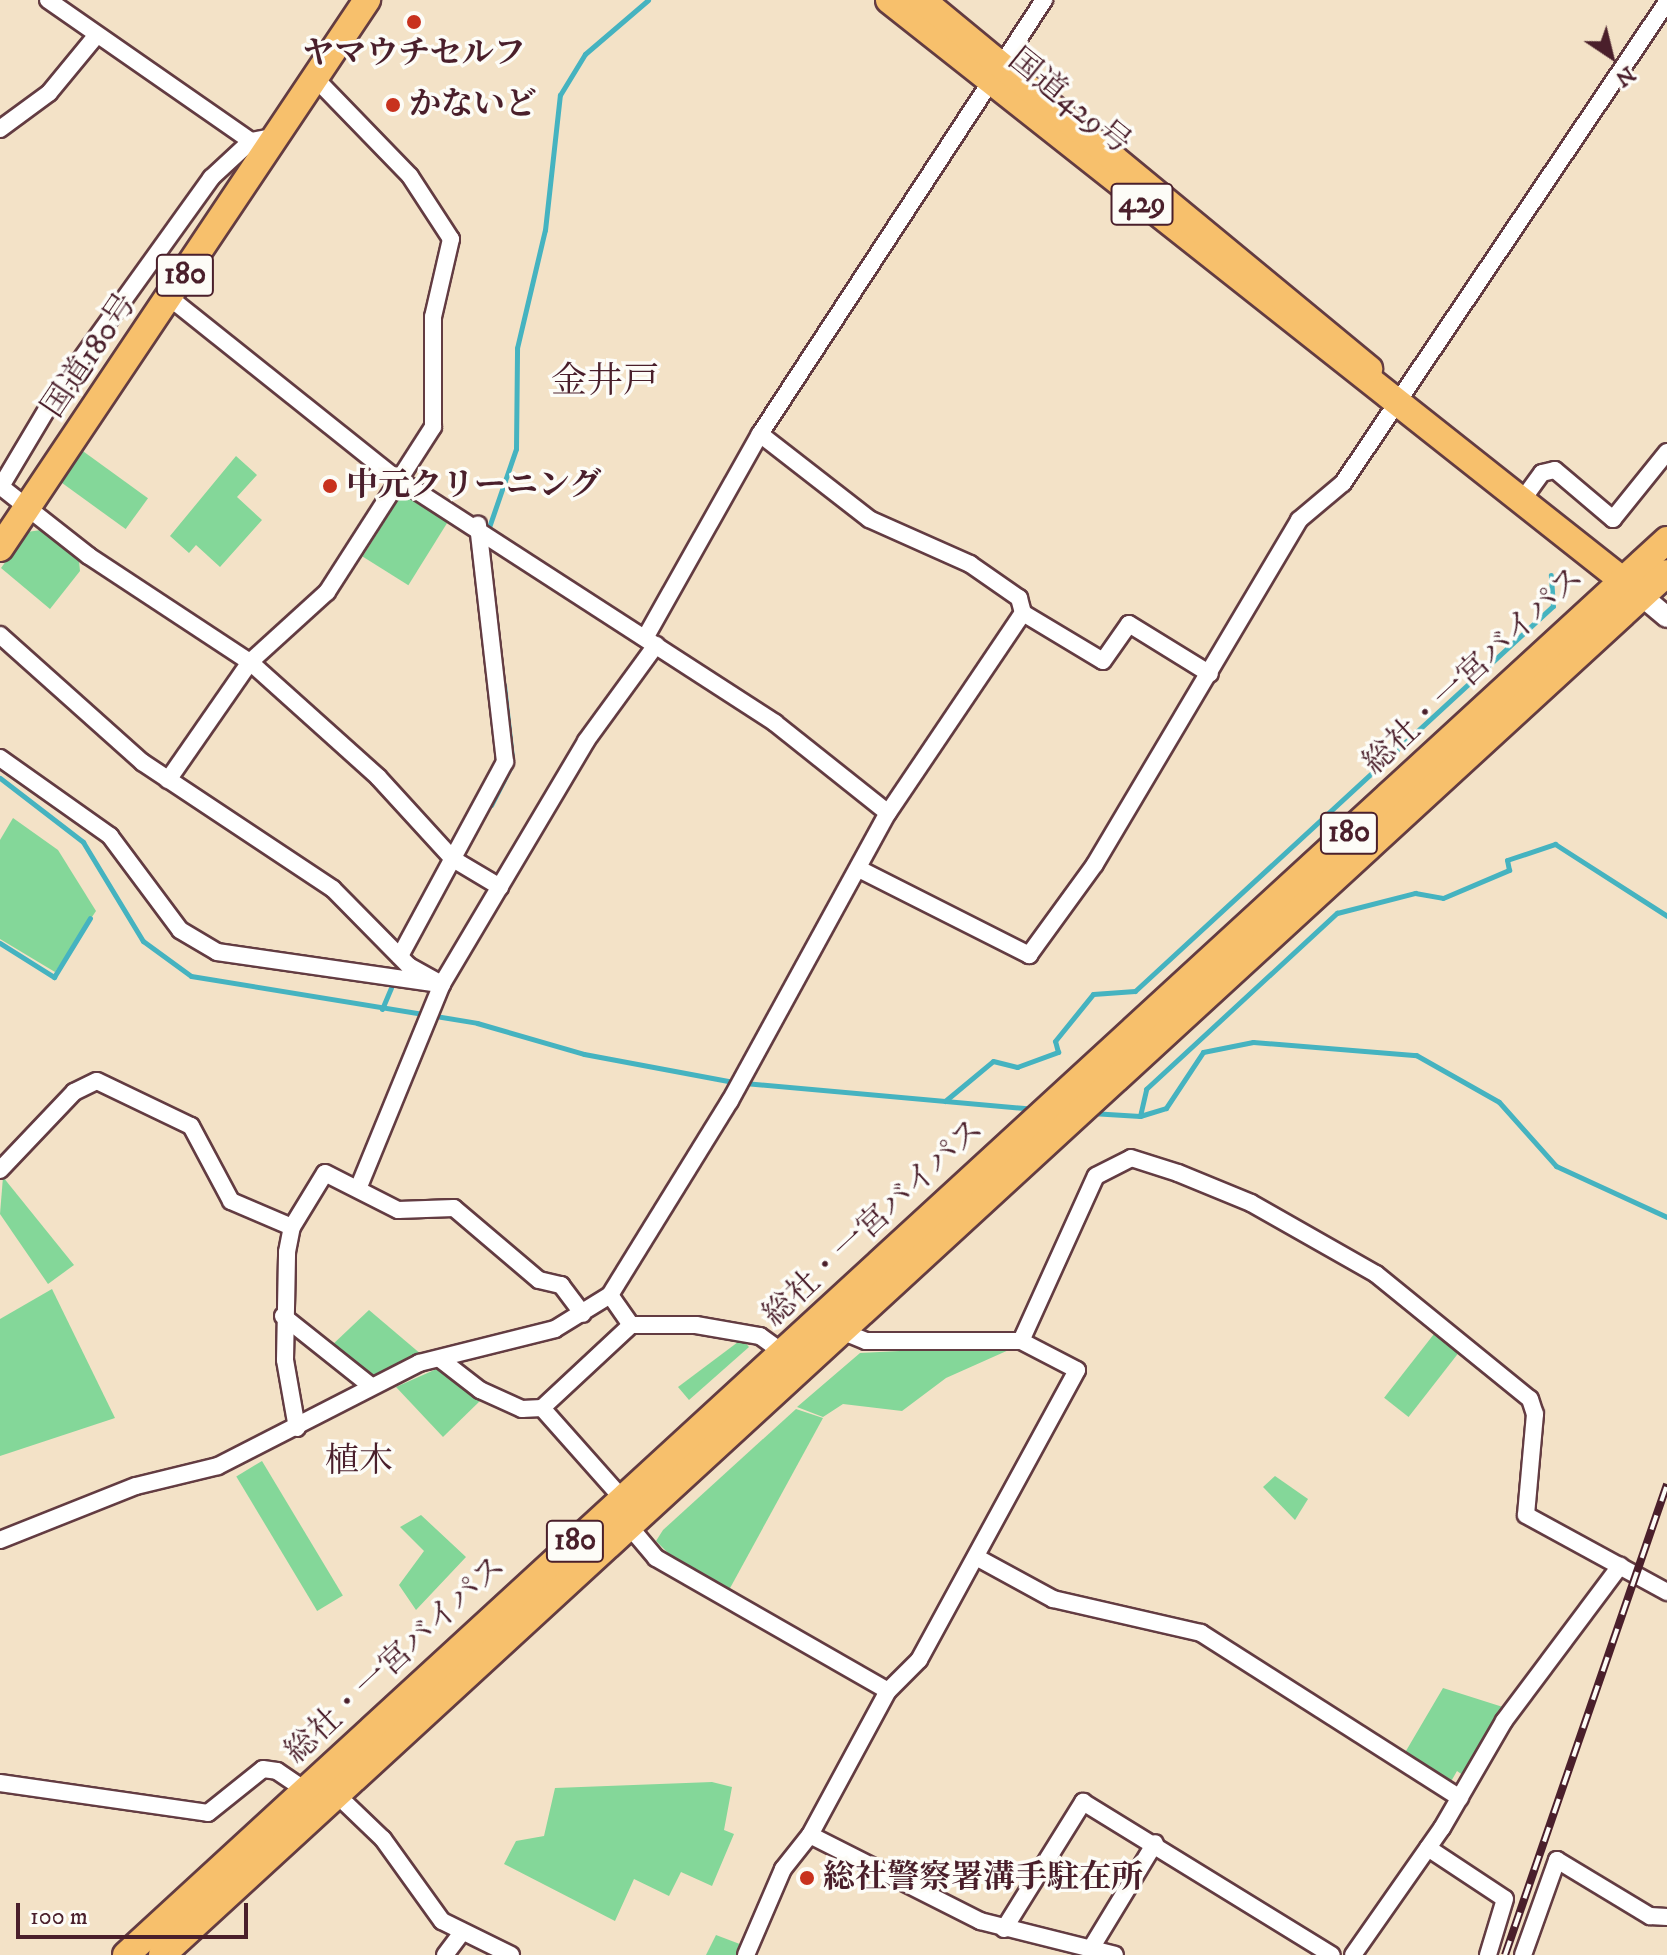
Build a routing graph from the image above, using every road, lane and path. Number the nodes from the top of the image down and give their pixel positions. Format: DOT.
graph roads {
  1 [pos="48,0"];
  2 [pos="367,0"];
  3 [pos="889,0"];
  4 [pos="922,0"];
  5 [pos="1044,0"];
  6 [pos="1667,2"];
  7 [pos="96,36"];
  8 [pos="998,75"];
  9 [pos="315,78"];
  10 [pos="0,129"];
  11 [pos="264,138"];
  12 [pos="170,298"];
  13 [pos="1399,401"];
  14 [pos="760,434"];
  15 [pos="1667,452"];
  16 [pos="402,479"];
  17 [pos="0,487"];
  18 [pos="1523,499"];
  19 [pos="29,506"];
  20 [pos="485,529"];
  21 [pos="1667,540"];
  22 [pos="0,548"];
  23 [pos="1667,573"];
  24 [pos="1622,580"];
  25 [pos="1643,597"];
  26 [pos="1023,613"];
  27 [pos="1667,617"];
  28 [pos="0,635"];
  29 [pos="651,642"];
  30 [pos="250,662"];
  31 [pos="1210,674"];
  32 [pos="0,758"];
  33 [pos="168,780"];
  34 [pos="888,813"];
  35 [pos="457,862"];
  36 [pos="859,869"];
  37 [pos="500,887"];
  38 [pos="400,956"];
  39 [pos="441,988"];
  40 [pos="0,1170"];
  41 [pos="360,1184"];
  42 [pos="292,1227"];
  43 [pos="610,1295"];
  44 [pos="583,1314"];
  45 [pos="283,1316"];
  46 [pos="631,1325"];
  47 [pos="826,1334"];
  48 [pos="1021,1341"];
  49 [pos="783,1353"];
  50 [pos="440,1359"];
  51 [pos="371,1386"];
  52 [pos="542,1408"];
  53 [pos="297,1428"];
  54 [pos="622,1498"];
  55 [pos="629,1526"];
  56 [pos="0,1540"];
  57 [pos="976,1557"];
  58 [pos="1620,1566"];
  59 [pos="1667,1592"];
  60 [pos="888,1691"];
  61 [pos="0,1783"];
  62 [pos="305,1790"];
  63 [pos="336,1794"];
  64 [pos="1460,1798"];
  65 [pos="810,1835"];
  66 [pos="1155,1843"];
  67 [pos="1428,1848"];
  68 [pos="1667,1917"];
  69 [pos="1004,1929"];
  70 [pos="460,1935"];
  71 [pos="1061,1950"];
  72 [pos="1090,1950"];
  73 [pos="126,1955"];
  74 [pos="162,1955"];
  75 [pos="445,1955"];
  76 [pos="511,1955"];
  77 [pos="746,1955"];
  78 [pos="1115,1955"];
  79 [pos="1332,1955"];
  80 [pos="1353,1955"];
  81 [pos="1488,1955"];
  82 [pos="1523,1955"];
  1 -- 7 [label="street"];
  2 -- 9 [label="highway, 国道180号 / 180"];
  3 -- 8 [label="highway, 国道429号 / 429"];
  4 -- 8 [label="highway, 国道429号 / 429"];
  5 -- 8 [label="street"];
  6 -- 13 [label="street"];
  7 -- 10 [label="street"];
  7 -- 11 [label="street"];
  8 -- 13 [label="highway, 国道429号 / 429"];
  8 -- 14 [label="street"];
  9 -- 11 [label="highway, 国道180号 / 180"];
  9 -- 16 [label="street"];
  11 -- 12 [label="highway, 国道180号 / 180"];
  11 -- 17 [label="street"];
  12 -- 16 [label="street"];
  12 -- 19 [label="highway, 国道180号 / 180"];
  13 -- 18 [label="highway, 国道429号 / 429"];
  13 -- 31 [label="street"];
  14 -- 26 [label="street"];
  14 -- 29 [label="street"];
  15 -- 18 [label="street"];
  16 -- 20 [label="street"];
  16 -- 30 [label="street"];
  17 -- 19 [label="street"];
  18 -- 24 [label="highway, 国道429号 / 429"];
  19 -- 22 [label="highway, 国道180号 / 180"];
  19 -- 30 [label="street"];
  20 -- 29 [label="street"];
  20 -- 35 [label="street"];
  21 -- 24 [label="highway, 総社・一宮バイパス / 180"];
  23 -- 25 [label="highway, 総社・一宮バイパス / 180"];
  24 -- 25 [label="highway, 国道429号 / 429"];
  24 -- 47 [label="highway, 総社・一宮バイパス / 180"];
  25 -- 27 [label="street"];
  25 -- 47 [label="highway, 総社・一宮バイパス / 180"];
  26 -- 31 [label="street"];
  26 -- 34 [label="street"];
  28 -- 33 [label="street"];
  29 -- 34 [label="street"];
  29 -- 37 [label="street"];
  30 -- 33 [label="street"];
  30 -- 35 [label="street"];
  31 -- 36 [label="street"];
  32 -- 39 [label="street"];
  33 -- 38 [label="street"];
  34 -- 36 [label="street"];
  35 -- 37 [label="street"];
  35 -- 38 [label="street"];
  36 -- 43 [label="street"];
  37 -- 39 [label="street"];
  38 -- 39 [label="street"];
  39 -- 41 [label="street"];
  40 -- 42 [label="street"];
  41 -- 42 [label="street"];
  41 -- 44 [label="street"];
  42 -- 45 [label="street"];
  43 -- 44 [label="street"];
  43 -- 46 [label="street"];
  44 -- 50 [label="street"];
  45 -- 51 [label="street"];
  45 -- 53 [label="street"];
  46 -- 49 [label="street"];
  46 -- 52 [label="street"];
  47 -- 48 [label="street"];
  47 -- 49 [label="highway, 総社・一宮バイパス / 180"];
  47 -- 55 [label="highway, 総社・一宮バイパス / 180"];
  48 -- 57 [label="street"];
  48 -- 58 [label="street"];
  49 -- 54 [label="highway, 総社・一宮バイパス / 180"];
  50 -- 51 [label="street"];
  50 -- 52 [label="street"];
  51 -- 53 [label="street"];
  52 -- 54 [label="street"];
  53 -- 56 [label="street"];
  54 -- 55 [label="street"];
  54 -- 62 [label="highway, 総社・一宮バイパス / 180"];
  55 -- 60 [label="street"];
  55 -- 63 [label="highway, 総社・一宮バイパス / 180"];
  57 -- 60 [label="street"];
  57 -- 64 [label="street"];
  58 -- 59 [label="street"];
  58 -- 64 [label="street"];
  60 -- 65 [label="street"];
  61 -- 62 [label="street"];
  62 -- 63 [label="street"];
  62 -- 73 [label="highway, 総社・一宮バイパス / 180"];
  63 -- 70 [label="street"];
  63 -- 74 [label="highway, 総社・一宮バイパス / 180"];
  64 -- 67 [label="street"];
  65 -- 69 [label="street"];
  65 -- 77 [label="street"];
  66 -- 69 [label="street"];
  66 -- 72 [label="street"];
  66 -- 79 [label="street"];
  67 -- 80 [label="street"];
  67 -- 81 [label="street"];
  68 -- 82 [label="street"];
  69 -- 71 [label="street"];
  70 -- 75 [label="street"];
  70 -- 76 [label="street"];
  71 -- 72 [label="street"];
  72 -- 78 [label="street"];
}
